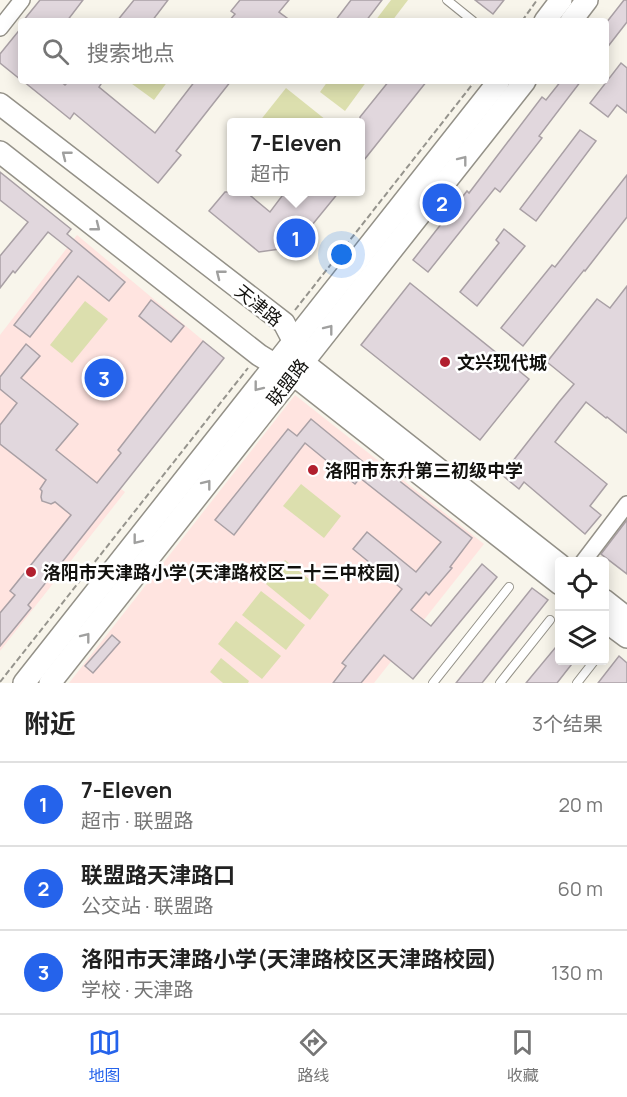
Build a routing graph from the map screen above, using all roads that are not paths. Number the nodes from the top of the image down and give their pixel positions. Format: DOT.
graph roads {
  1 [pos="22,0"];
  2 [pos="447,0"];
  3 [pos="561,0"];
  4 [pos="587,0"];
  5 [pos="469,18"];
  6 [pos="547,18"];
  7 [pos="573,18"];
  8 [pos="0,28"];
  9 [pos="496,84"];
  10 [pos="522,84"];
  11 [pos="0,104"];
  12 [pos="0,152"];
  13 [pos="289,332"];
  14 [pos="283,364"];
  15 [pos="627,504"];
  16 [pos="586,557"];
  17 [pos="555,561"];
  18 [pos="555,580"];
  19 [pos="509,587"];
  20 [pos="609,604"];
  21 [pos="627,618"];
  22 [pos="550,620"];
  23 [pos="609,624"];
  24 [pos="627,637"];
  25 [pos="591,665"];
  26 [pos="24,683"];
  27 [pos="50,683"];
  28 [pos="433,683"];
  29 [pos="500,683"];
  30 [pos="577,683"];
  1 -- 8 [label="street"];
  2 -- 5 [label="lane"];
  3 -- 6 [label="main road"];
  4 -- 7 [label="main road"];
  9 -- 13 [label="main road, 联盟路"];
  14 -- 10 [label="main road, 联盟路, one-way"];
  13 -- 11 [label="main road, 天津路, one-way"];
  12 -- 14 [label="main road, 天津路, one-way"];
  13 -- 14 [label="main road, 天津路"];
  14 -- 17 [label="main road, 天津路"];
  14 -- 18 [label="main road, 天津路"];
  14 -- 26 [label="main road, 联盟路, one-way"];
  27 -- 14 [label="main road, 联盟路, one-way"];
  15 -- 16 [label="street"];
  19 -- 28 [label="lane"];
  20 -- 21 [label="main road"];
  22 -- 29 [label="lane"];
  23 -- 24 [label="main road"];
  25 -- 30 [label="lane"];
}
